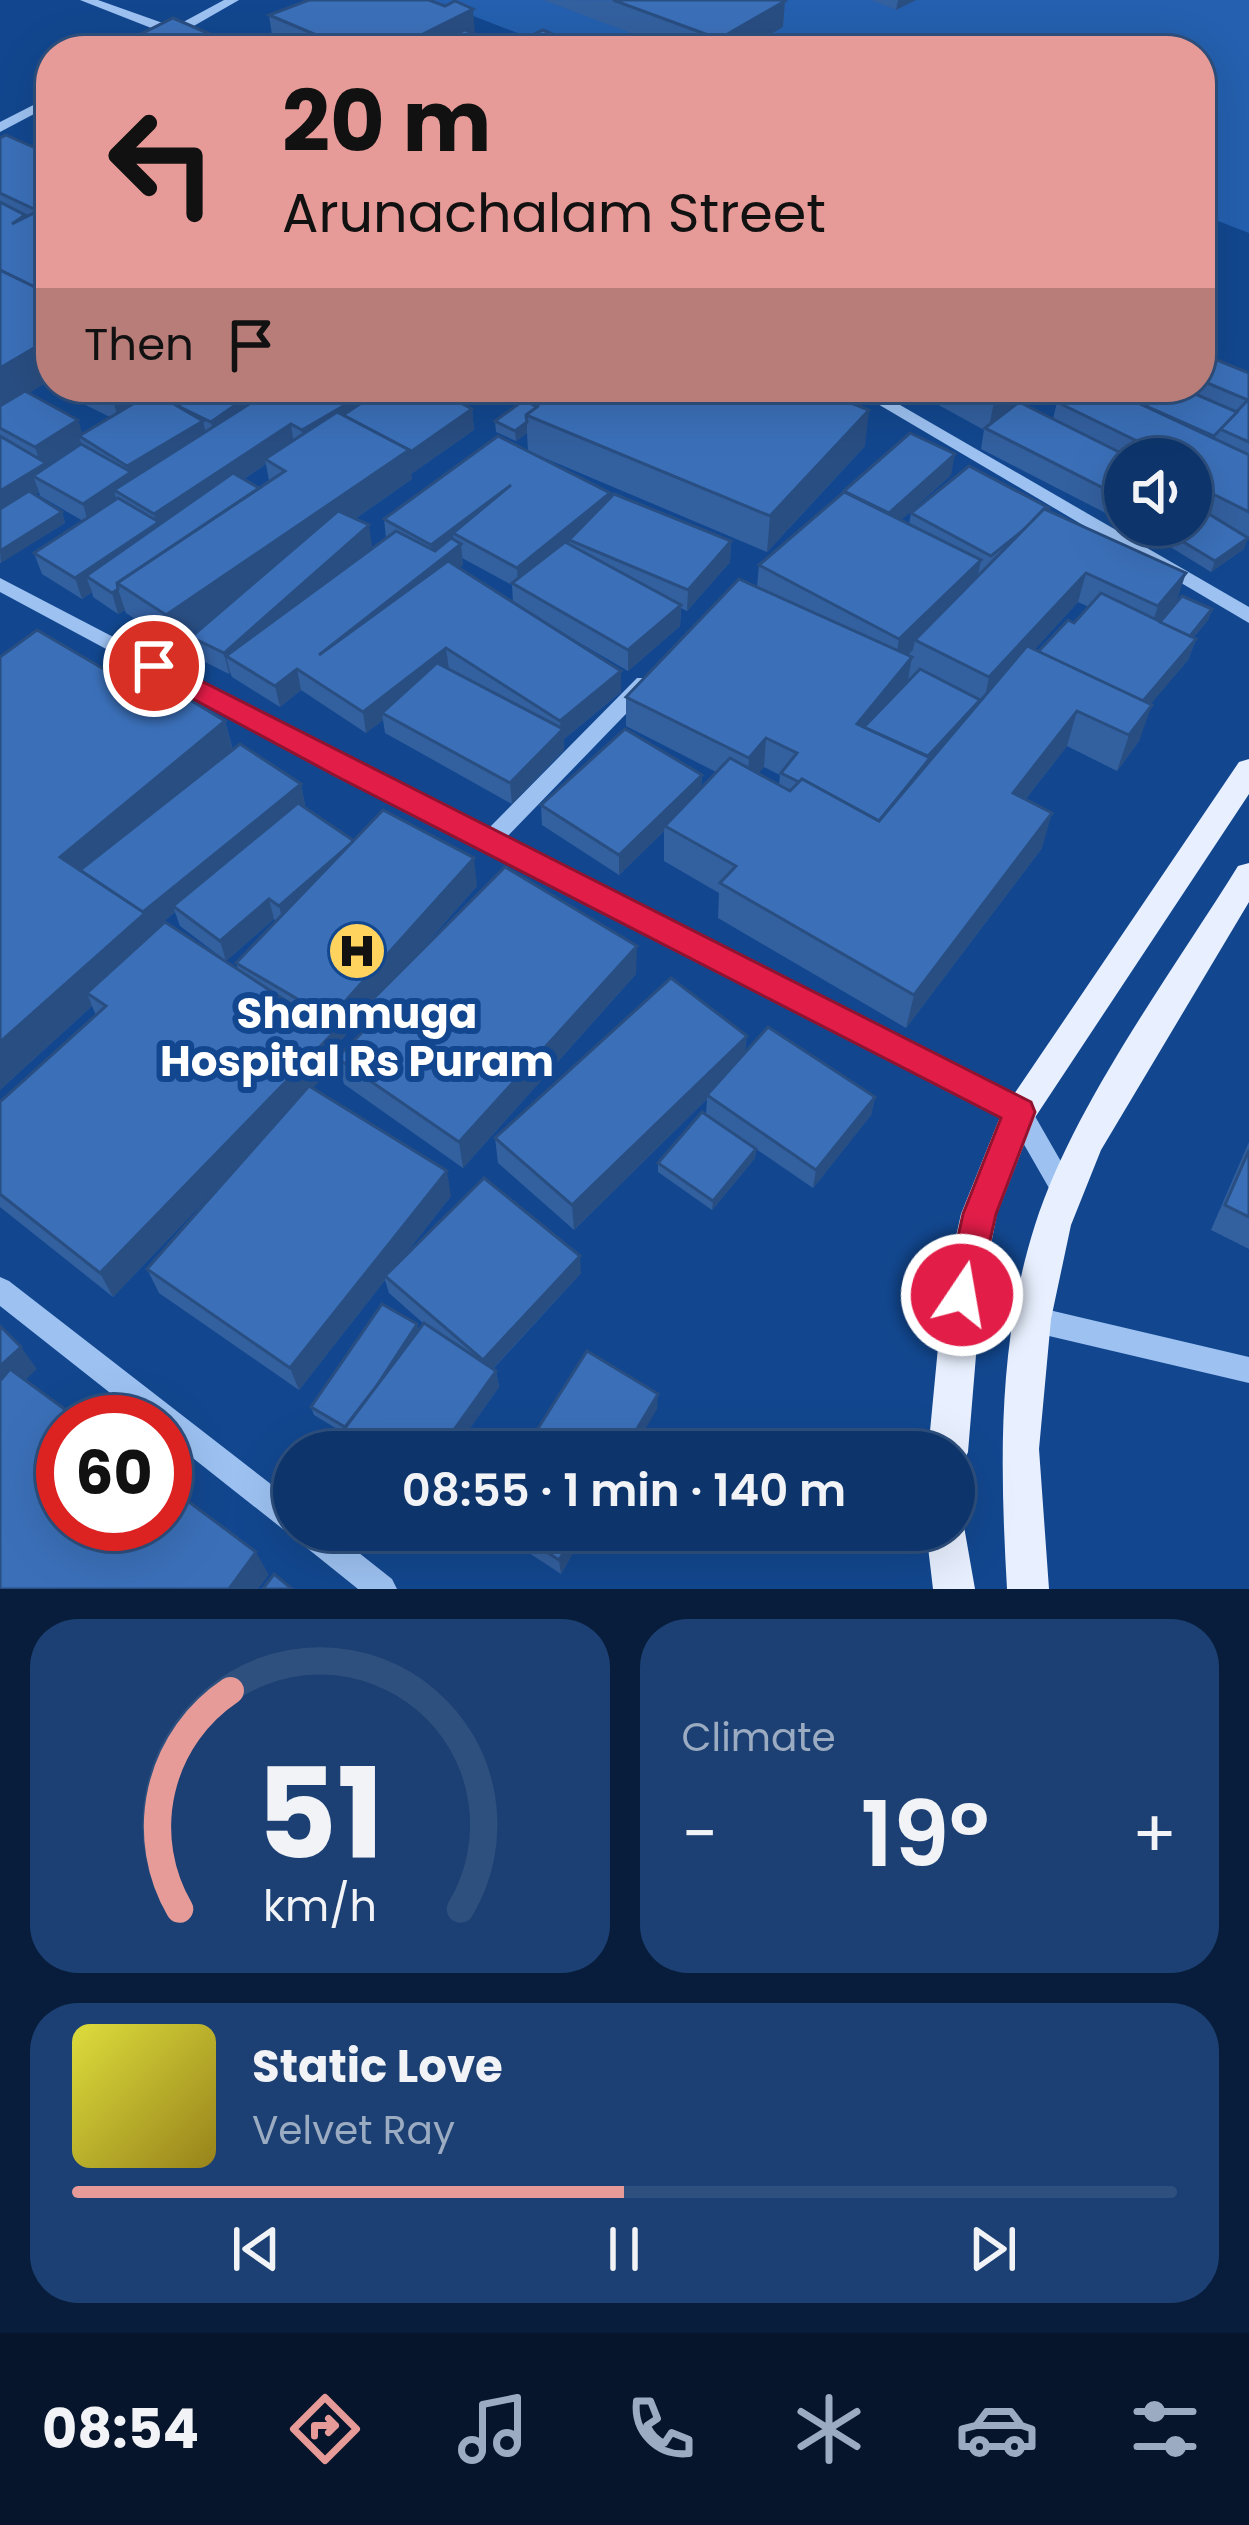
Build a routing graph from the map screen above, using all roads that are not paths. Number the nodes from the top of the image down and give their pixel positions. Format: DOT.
graph roads {
  1 [pos="86,0"];
  2 [pos="232,0"];
  3 [pos="176,32"];
  4 [pos="168,36"];
  5 [pos="187,36"];
  6 [pos="36,108"];
  7 [pos="0,128"];
  8 [pos="883,402"];
  9 [pos="0,584"];
  10 [pos="1249,616"];
  11 [pos="652,675"];
  12 [pos="1249,770"];
  13 [pos="489,841"];
  14 [pos="1249,874"];
  15 [pos="1019,1112"];
  16 [pos="1066,1195"];
  17 [pos="0,1290"];
  18 [pos="962,1295"];
  19 [pos="1032,1319"];
  20 [pos="1249,1370"];
  21 [pos="950,1431"];
  22 [pos="273,1504"];
  23 [pos="334,1551"];
  24 [pos="949,1551"];
  25 [pos="382,1589"];
  26 [pos="954,1589"];
  27 [pos="1028,1589"];
  1 -- 3 [label="street"];
  2 -- 3 [label="street"];
  3 -- 4 [label="street"];
  3 -- 5 [label="street"];
  6 -- 7 [label="street"];
  8 -- 10 [label="street"];
  9 -- 13 [label="street"];
  11 -- 13 [label="street"];
  12 -- 15 [label="main road"];
  13 -- 15 [label="street"];
  14 -- 16 [label="main road"];
  15 -- 16 [label="street"];
  15 -- 18 [label="main road"];
  16 -- 19 [label="main road"];
  17 -- 22 [label="street"];
  18 -- 19 [label="street"];
  18 -- 21 [label="main road"];
  19 -- 20 [label="street"];
  19 -- 27 [label="main road"];
  23 -- 25 [label="street"];
  24 -- 26 [label="main road"];
}
